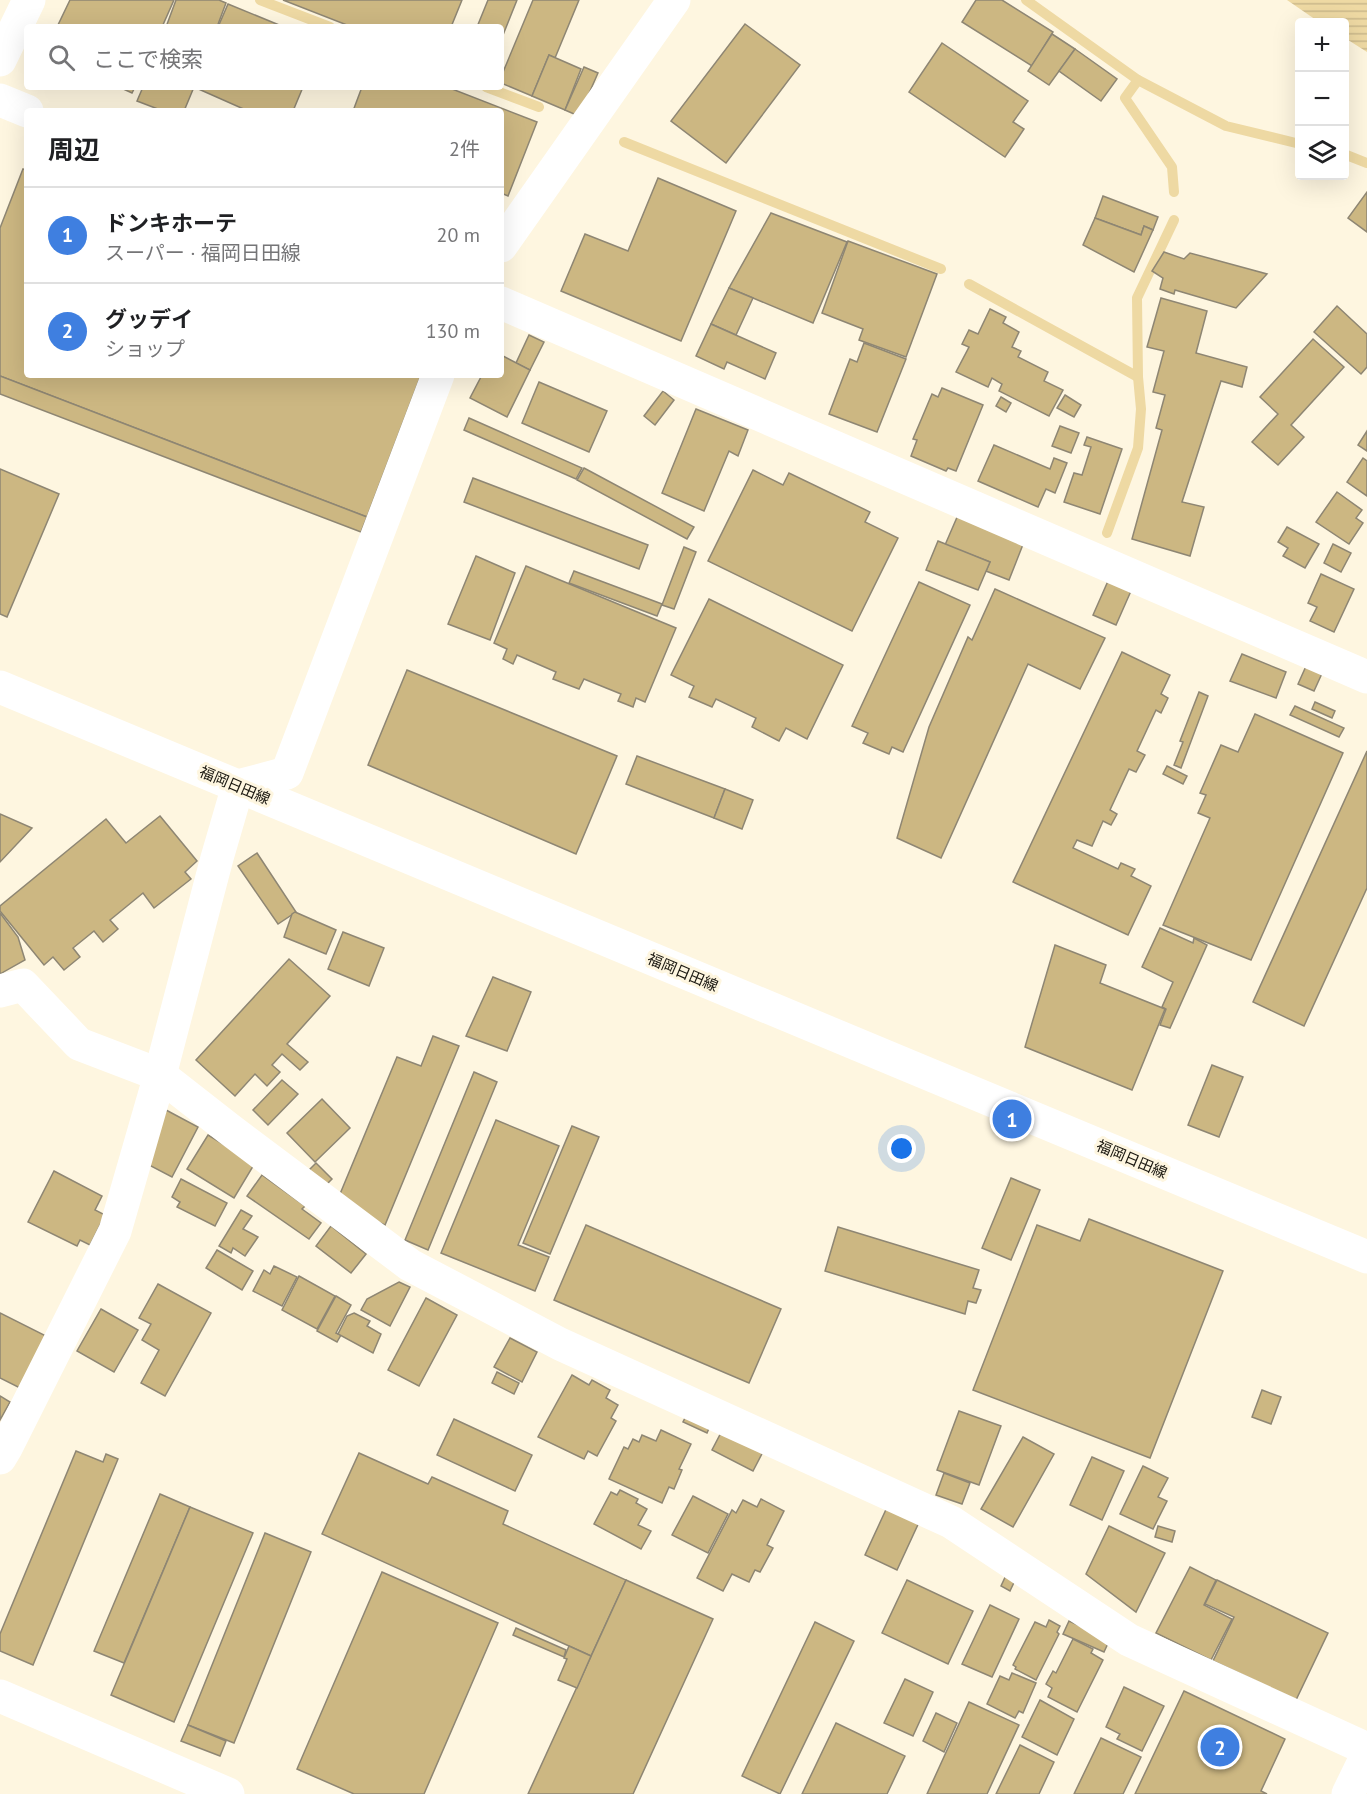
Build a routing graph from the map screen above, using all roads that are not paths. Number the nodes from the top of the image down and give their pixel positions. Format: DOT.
graph roads {
  1 [pos="29,0"];
  2 [pos="674,0"];
  3 [pos="0,60"];
  4 [pos="0,100"];
  5 [pos="24,110"];
  6 [pos="504,242"];
  7 [pos="504,304"];
  8 [pos="437,378"];
  9 [pos="1367,677"];
  10 [pos="0,687"];
  11 [pos="238,786"];
  12 [pos="0,991"];
  13 [pos="160,1075"];
  14 [pos="1367,1257"];
  15 [pos="0,1458"];
  16 [pos="0,1696"];
  17 [pos="1367,1749"];
  18 [pos="1367,1755"];
  19 [pos="228,1794"];
  20 [pos="1348,1794"];
  1 -- 3 [label="street"];
  2 -- 6 [label="street"];
  4 -- 5 [label="street"];
  7 -- 9 [label="street"];
  8 -- 11 [label="street"];
  10 -- 11 [label="street, 福岡日田線"];
  11 -- 13 [label="street"];
  11 -- 14 [label="street, 福岡日田線"];
  12 -- 13 [label="street"];
  13 -- 15 [label="street"];
  13 -- 17 [label="street"];
  16 -- 19 [label="street"];
  18 -- 20 [label="street"];
}
